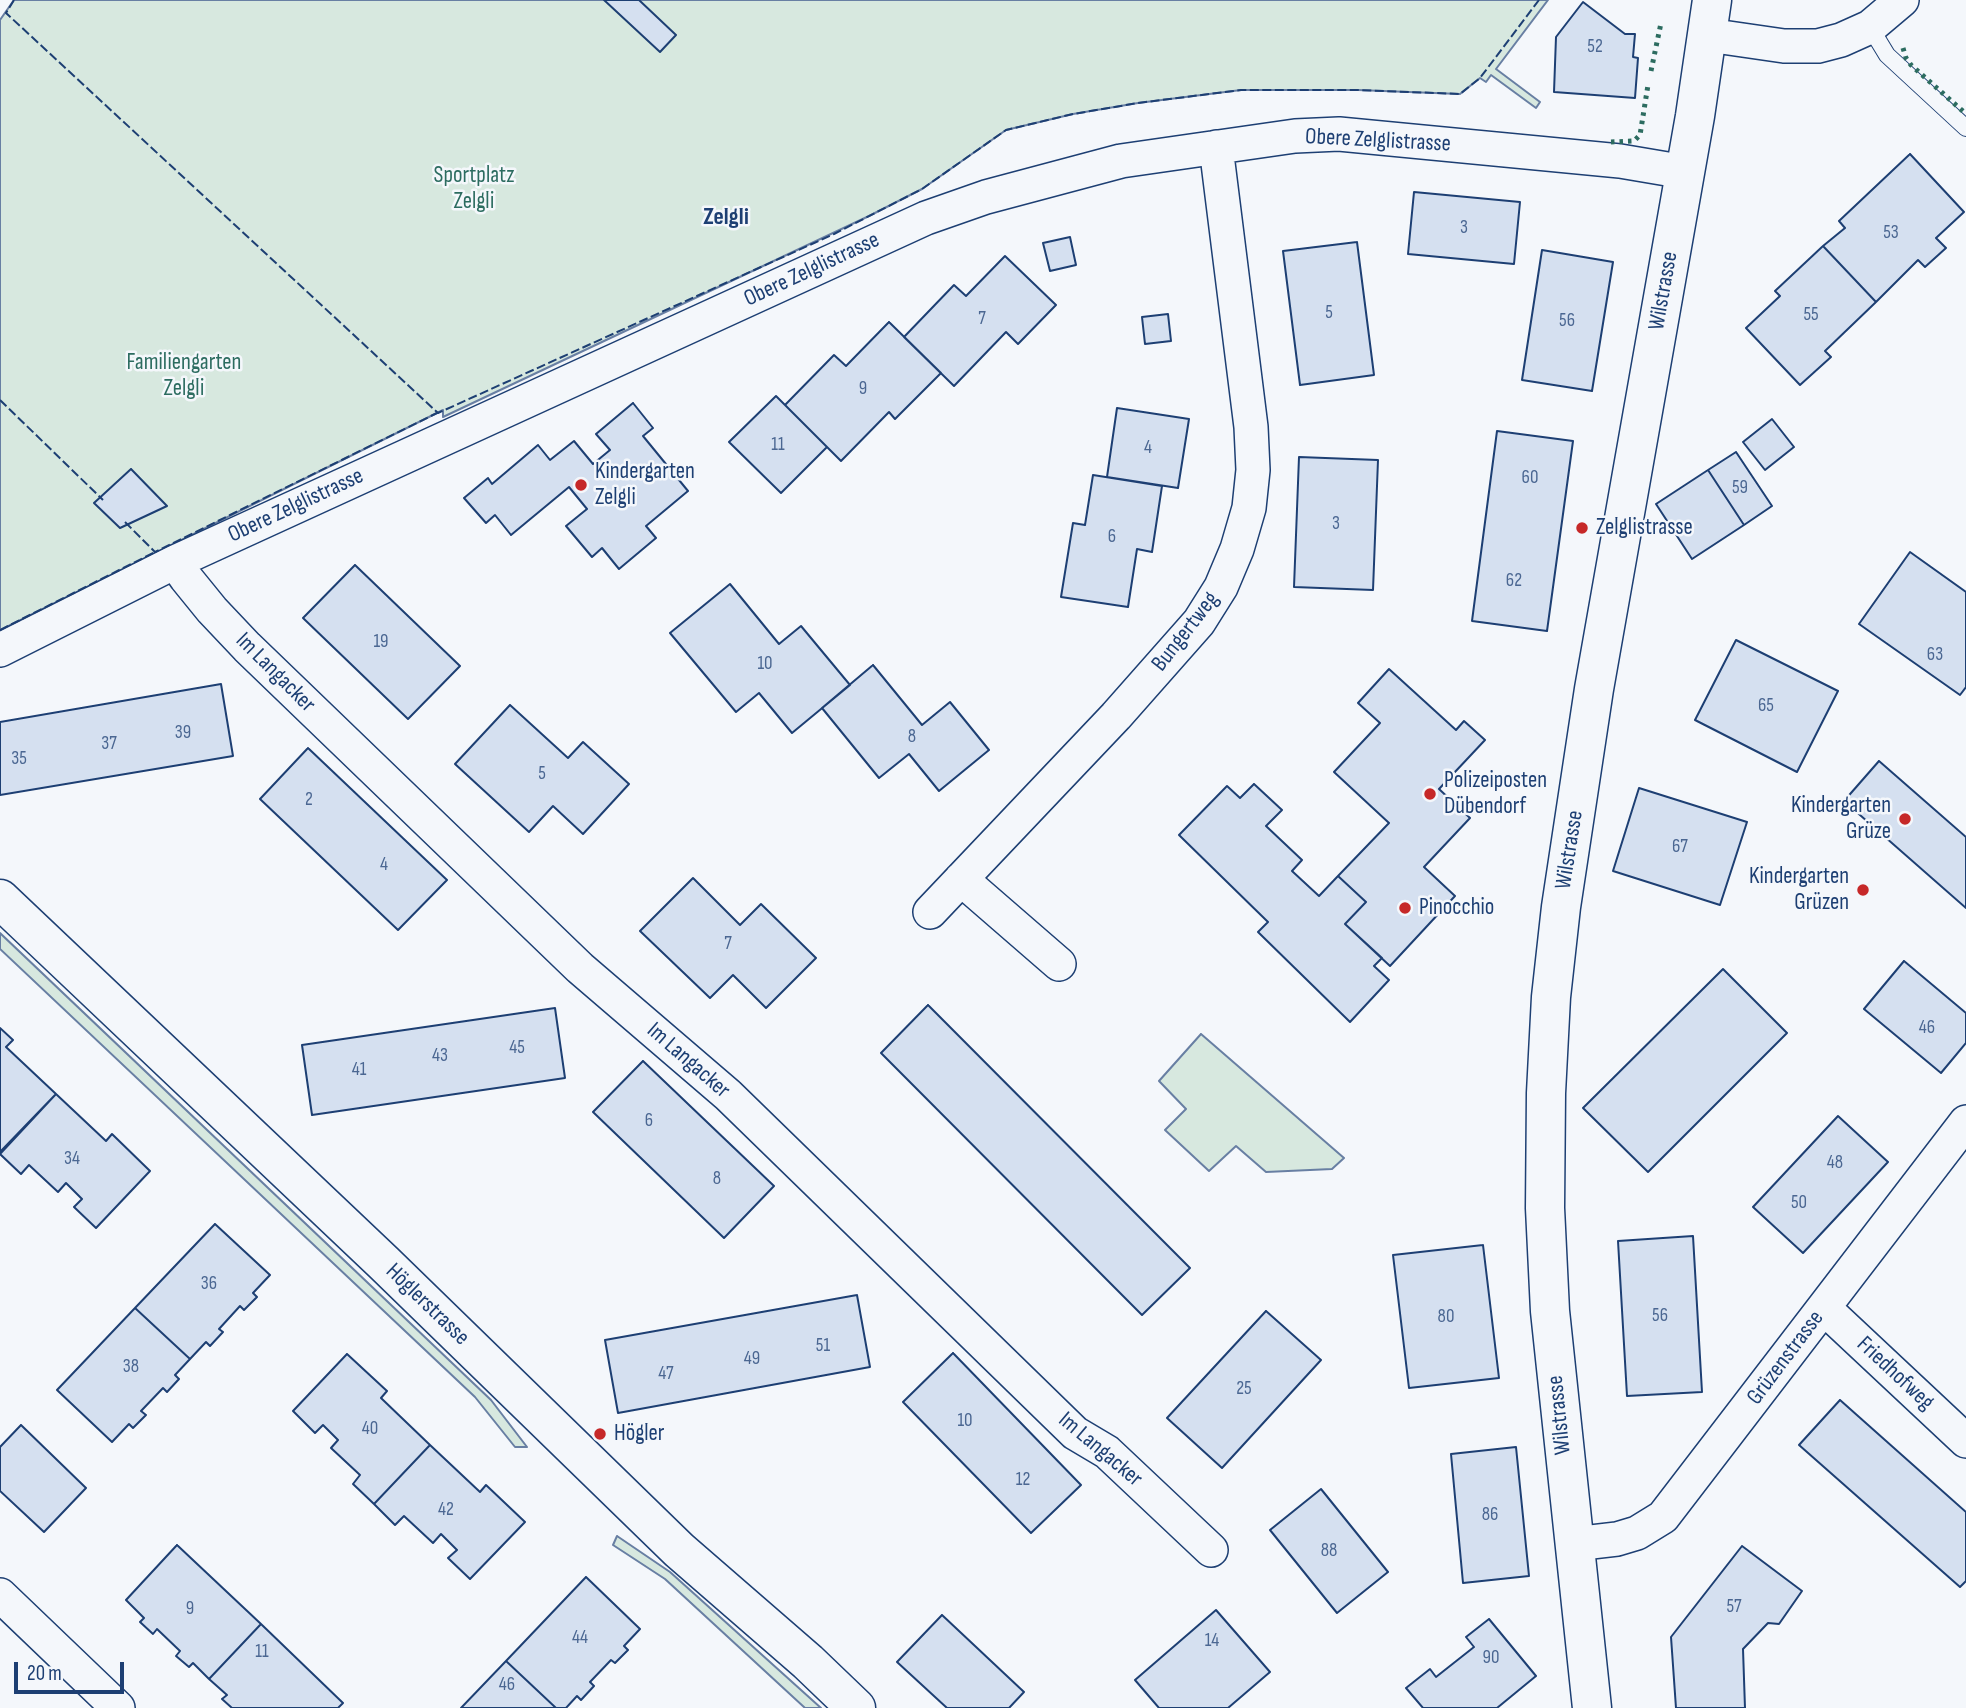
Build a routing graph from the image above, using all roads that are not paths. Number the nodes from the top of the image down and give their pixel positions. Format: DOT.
graph roads {
  1 [pos="1902,0"];
  2 [pos="1710,17"];
  3 [pos="1870,27"];
  4 [pos="1966,128"];
  5 [pos="1216,147"];
  6 [pos="1685,172"];
  7 [pos="175,562"];
  8 [pos="0,650"];
  9 [pos="961,879"];
  10 [pos="0,899"];
  11 [pos="930,912"];
  12 [pos="1059,964"];
  13 [pos="1966,1122"];
  14 [pos="1824,1308"];
  15 [pos="1966,1441"];
  16 [pos="1574,1544"];
  17 [pos="1211,1550"];
  18 [pos="0,1595"];
  19 [pos="118,1708"];
  20 [pos="856,1708"];
  21 [pos="1592,1708"];
  1 -- 3 [label="street"];
  2 -- 3 [label="street"];
  2 -- 6 [label="street, Wilstrasse"];
  3 -- 4 [label="lane"];
  5 -- 6 [label="street, Obere Zelglistrasse"];
  5 -- 7 [label="street, Obere Zelglistrasse"];
  5 -- 9 [label="street, Bungertweg"];
  6 -- 16 [label="street, Wilstrasse"];
  7 -- 8 [label="street, Obere Zelglistrasse"];
  7 -- 17 [label="street, Im Langacker"];
  9 -- 11 [label="street, Bungertweg"];
  9 -- 12 [label="street"];
  10 -- 20 [label="street, Höglerstrasse"];
  13 -- 14 [label="street, Grüzenstrasse"];
  14 -- 15 [label="street, Friedhofweg"];
  14 -- 16 [label="street, Grüzenstrasse"];
  16 -- 21 [label="street, Wilstrasse"];
  18 -- 19 [label="street"];
}
